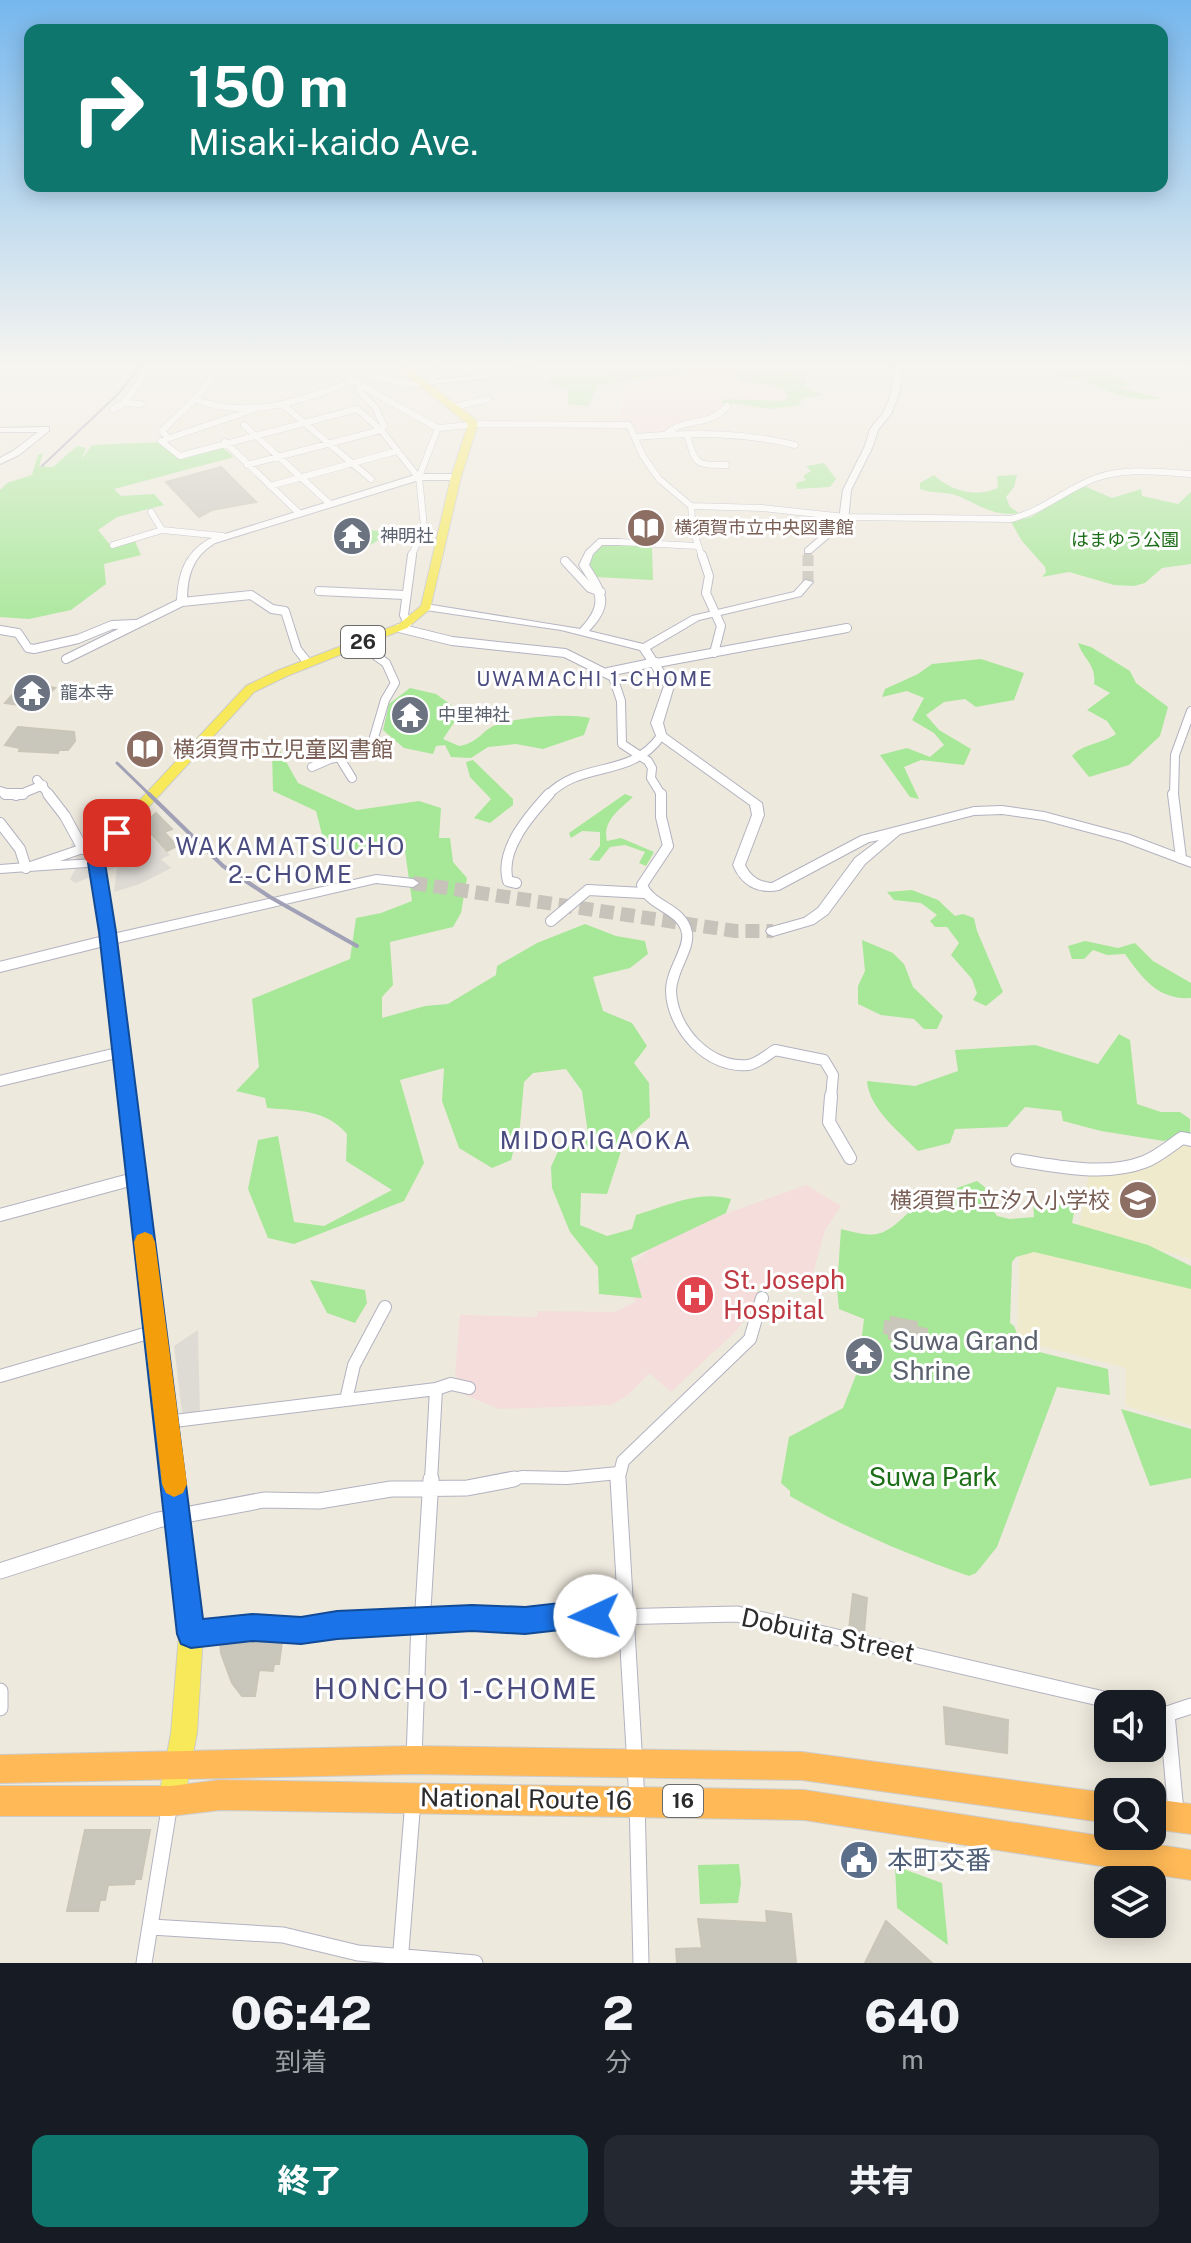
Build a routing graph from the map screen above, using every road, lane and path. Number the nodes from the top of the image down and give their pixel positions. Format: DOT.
graph roads {
  1 [pos="241,459"];
  2 [pos="273,459"];
  3 [pos="281,459"];
  4 [pos="347,459"];
  5 [pos="369,459"];
  6 [pos="403,459"];
  7 [pos="426,459"];
  8 [pos="462,459"];
  9 [pos="645,459"];
  10 [pos="694,459"];
  11 [pos="863,459"];
  12 [pos="353,463"];
  13 [pos="247,465"];
  14 [pos="726,465"];
  15 [pos="1191,474"];
  16 [pos="419,477"];
  17 [pos="456,477"];
  18 [pos="302,478"];
  19 [pos="371,479"];
  20 [pos="270,486"];
  21 [pos="330,504"];
  22 [pos="691,506"];
  23 [pos="151,512"];
  24 [pos="299,513"];
  25 [pos="845,517"];
  26 [pos="162,530"];
  27 [pos="223,536"];
  28 [pos="423,536"];
  29 [pos="444,537"];
  30 [pos="620,542"];
  31 [pos="113,545"];
  32 [pos="698,546"];
  33 [pos="808,551"];
  34 [pos="565,561"];
  35 [pos="808,582"];
  36 [pos="380,583"];
  37 [pos="319,591"];
  38 [pos="601,592"];
  39 [pos="383,594"];
  40 [pos="405,595"];
  41 [pos="182,602"];
  42 [pos="426,607"];
  43 [pos="718,614"];
  44 [pos="137,625"];
  45 [pos="404,626"];
  46 [pos="847,628"];
  47 [pos="0,630"];
  48 [pos="582,632"];
  49 [pos="359,644"];
  50 [pos="644,648"];
  51 [pos="714,653"];
  52 [pos="66,659"];
  53 [pos="308,663"];
  54 [pos="656,663"];
  55 [pos="608,672"];
  56 [pos="1191,711"];
  57 [pos="661,736"];
  58 [pos="339,757"];
  59 [pos="641,758"];
  60 [pos="312,767"];
  61 [pos="352,778"];
  62 [pos="0,791"];
  63 [pos="0,823"];
  64 [pos="904,828"];
  65 [pos="117,833"];
  66 [pos="90,856"];
  67 [pos="1186,861"];
  68 [pos="26,868"];
  69 [pos="0,869"];
  70 [pos="413,883"];
  71 [pos="516,883"];
  72 [pos="644,893"];
  73 [pos="551,921"];
  74 [pos="773,931"];
  75 [pos="108,940"];
  76 [pos="0,967"];
  77 [pos="121,1052"];
  78 [pos="0,1081"];
  79 [pos="1191,1140"];
  80 [pos="850,1158"];
  81 [pos="1017,1160"];
  82 [pos="137,1178"];
  83 [pos="0,1215"];
  84 [pos="762,1298"];
  85 [pos="385,1307"];
  86 [pos="155,1331"];
  87 [pos="0,1376"];
  88 [pos="469,1388"];
  89 [pos="436,1389"];
  90 [pos="346,1400"];
  91 [pos="166,1422"];
  92 [pos="618,1473"];
  93 [pos="430,1488"];
  94 [pos="179,1514"];
  95 [pos="0,1571"];
  96 [pos="627,1617"];
  97 [pos="419,1621"];
  98 [pos="191,1634"];
  99 [pos="0,1691"];
  100 [pos="1094,1697"];
  101 [pos="1191,1706"];
  102 [pos="0,1708"];
  103 [pos="1166,1711"];
  104 [pos="414,1760"];
  105 [pos="635,1762"];
  106 [pos="1166,1762"];
  107 [pos="176,1765"];
  108 [pos="0,1769"];
  109 [pos="413,1798"];
  110 [pos="637,1800"];
  111 [pos="0,1801"];
  112 [pos="171,1801"];
  113 [pos="1094,1806"];
  114 [pos="1173,1817"];
  115 [pos="1191,1865"];
  116 [pos="151,1927"];
  117 [pos="400,1959"];
  118 [pos="144,1963"];
  119 [pos="475,1963"];
  120 [pos="641,1963"];
  1 -- 13 [label="street"];
  2 -- 13 [label="street"];
  3 -- 18 [label="street"];
  4 -- 12 [label="street"];
  5 -- 12 [label="street"];
  6 -- 16 [label="street"];
  7 -- 16 [label="street"];
  8 -- 17 [label="main road"];
  9 -- 22 [label="street"];
  10 -- 14 [label="street"];
  11 -- 25 [label="street"];
  12 -- 18 [label="street"];
  12 -- 19 [label="street"];
  13 -- 20 [label="street"];
  15 -- 25 [label="street"];
  16 -- 17 [label="street"];
  16 -- 21 [label="street"];
  16 -- 28 [label="street"];
  17 -- 29 [label="main road"];
  18 -- 20 [label="street"];
  18 -- 21 [label="street"];
  20 -- 24 [label="street"];
  21 -- 24 [label="street"];
  22 -- 25 [label="street"];
  22 -- 32 [label="street"];
  23 -- 26 [label="street"];
  24 -- 27 [label="street"];
  25 -- 33 [label="street"];
  26 -- 27 [label="street"];
  26 -- 31 [label="street"];
  27 -- 41 [label="street"];
  28 -- 29 [label="street"];
  28 -- 40 [label="street"];
  29 -- 42 [label="main road"];
  30 -- 32 [label="street"];
  30 -- 38 [label="street"];
  32 -- 43 [label="street"];
  34 -- 38 [label="street"];
  35 -- 43 [label="street"];
  36 -- 39 [label="street"];
  37 -- 39 [label="street"];
  38 -- 48 [label="street"];
  39 -- 40 [label="street"];
  40 -- 45 [label="street"];
  41 -- 44 [label="street"];
  41 -- 53 [label="street"];
  42 -- 45 [label="main road, 26"];
  42 -- 48 [label="street"];
  43 -- 50 [label="street"];
  43 -- 51 [label="street"];
  44 -- 47 [label="street"];
  44 -- 52 [label="street"];
  45 -- 49 [label="main road, 26"];
  45 -- 55 [label="street"];
  46 -- 51 [label="street"];
  48 -- 50 [label="street"];
  49 -- 53 [label="main road, 26"];
  49 -- 58 [label="street"];
  50 -- 54 [label="street"];
  51 -- 54 [label="street"];
  53 -- 65 [label="main road, 26"];
  54 -- 55 [label="street"];
  54 -- 57 [label="street"];
  55 -- 59 [label="street"];
  56 -- 67 [label="street"];
  57 -- 59 [label="street"];
  57 -- 64 [label="street"];
  58 -- 60 [label="street"];
  58 -- 61 [label="street"];
  59 -- 71 [label="street"];
  59 -- 72 [label="street"];
  62 -- 66 [label="street"];
  63 -- 68 [label="street"];
  64 -- 67 [label="street"];
  64 -- 74 [label="street"];
  65 -- 66 [label="street"];
  66 -- 68 [label="street"];
  66 -- 68 [label="street"];
  66 -- 75 [label="main road"];
  68 -- 69 [label="street"];
  70 -- 75 [label="street"];
  72 -- 73 [label="street"];
  72 -- 80 [label="street"];
  75 -- 76 [label="street"];
  75 -- 77 [label="main road"];
  77 -- 78 [label="street"];
  77 -- 82 [label="main road"];
  79 -- 81 [label="street"];
  82 -- 83 [label="street"];
  82 -- 86 [label="main road"];
  84 -- 92 [label="street"];
  85 -- 90 [label="street"];
  86 -- 87 [label="street"];
  86 -- 91 [label="main road"];
  88 -- 89 [label="street"];
  89 -- 90 [label="street"];
  89 -- 93 [label="street"];
  90 -- 91 [label="street"];
  91 -- 94 [label="main road"];
  92 -- 93 [label="street"];
  92 -- 96 [label="street"];
  93 -- 94 [label="street"];
  93 -- 97 [label="street"];
  94 -- 95 [label="street"];
  94 -- 98 [label="main road"];
  96 -- 97 [label="street, Dobuita Street"];
  96 -- 100 [label="street, Dobuita Street"];
  96 -- 105 [label="street"];
  97 -- 98 [label="street, Dobuita Street"];
  97 -- 104 [label="street"];
  98 -- 107 [label="main road"];
  99 -- 102 [label="street"];
  101 -- 103 [label="street"];
  104 -- 105 [label="highway, National Route 16 / 16"];
  104 -- 107 [label="highway, National Route 16 / 16"];
  105 -- 110 [label="street"];
  105 -- 113 [label="highway, National Route 16 / 16"];
  106 -- 114 [label="street"];
  107 -- 108 [label="highway, National Route 16 / 16"];
  107 -- 112 [label="main road"];
  109 -- 110 [label="highway, National Route 16 / 16"];
  109 -- 112 [label="highway, National Route 16 / 16"];
  109 -- 117 [label="street"];
  110 -- 115 [label="highway, National Route 16 / 16"];
  110 -- 120 [label="street"];
  111 -- 112 [label="highway, National Route 16 / 16"];
  112 -- 116 [label="street"];
  116 -- 117 [label="street"];
  116 -- 118 [label="street"];
  117 -- 119 [label="street"];
}
